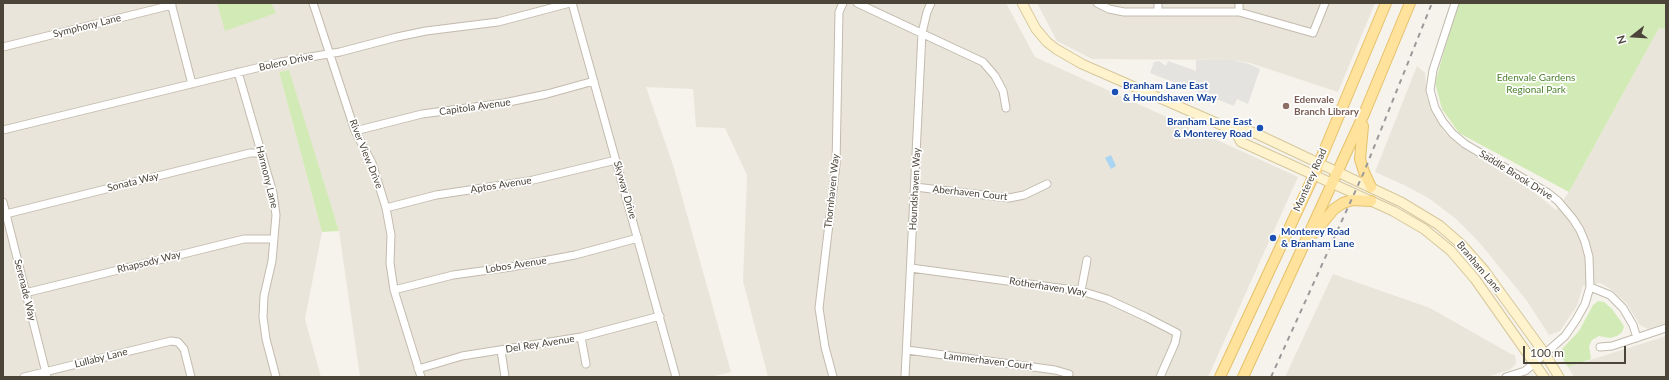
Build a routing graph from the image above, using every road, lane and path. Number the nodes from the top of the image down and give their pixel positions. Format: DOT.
graph roads {
  1 [pos="313,3"];
  2 [pos="571,3"];
  3 [pos="843,3"];
  4 [pos="857,3"];
  5 [pos="931,3"];
  6 [pos="1022,3"];
  7 [pos="1097,3"];
  8 [pos="1158,3"];
  9 [pos="1239,3"];
  10 [pos="1324,3"];
  11 [pos="1386,3"];
  12 [pos="1410,3"];
  13 [pos="1455,3"];
  14 [pos="172,4"];
  15 [pos="1158,12"];
  16 [pos="1238,12"];
  17 [pos="922,33"];
  18 [pos="3,47"];
  19 [pos="330,53"];
  20 [pos="238,72"];
  21 [pos="594,81"];
  22 [pos="192,84"];
  23 [pos="1006,108"];
  24 [pos="1364,114"];
  25 [pos="3,130"];
  26 [pos="356,131"];
  27 [pos="1235,131"];
  28 [pos="261,153"];
  29 [pos="616,160"];
  30 [pos="1319,163"];
  31 [pos="1338,172"];
  32 [pos="1314,175"];
  33 [pos="1333,183"];
  34 [pos="1047,184"];
  35 [pos="915,187"];
  36 [pos="1371,187"];
  37 [pos="1371,201"];
  38 [pos="3,202"];
  39 [pos="386,208"];
  40 [pos="6,214"];
  41 [pos="274,238"];
  42 [pos="638,238"];
  43 [pos="1306,242"];
  44 [pos="1088,260"];
  45 [pos="911,268"];
  46 [pos="1590,287"];
  47 [pos="394,290"];
  48 [pos="1081,291"];
  49 [pos="25,293"];
  50 [pos="660,316"];
  51 [pos="1666,328"];
  52 [pos="581,338"];
  53 [pos="1637,338"];
  54 [pos="1600,347"];
  55 [pos="501,350"];
  56 [pos="907,350"];
  57 [pos="1545,354"];
  58 [pos="1535,363"];
  59 [pos="586,364"];
  60 [pos="418,369"];
  61 [pos="46,374"];
  62 [pos="1069,374"];
  63 [pos="24,377"];
  64 [pos="192,377"];
  65 [pos="276,377"];
  66 [pos="421,377"];
  67 [pos="505,377"];
  68 [pos="676,377"];
  69 [pos="833,377"];
  70 [pos="905,377"];
  71 [pos="1160,377"];
  72 [pos="1220,377"];
  73 [pos="1243,377"];
  74 [pos="1506,377"];
  75 [pos="1544,377"];
  76 [pos="1559,377"];
  1 -- 19 [label="street, River View Drive"];
  2 -- 19 [label="street, Bolero Drive"];
  2 -- 21 [label="street, Skyway Drive"];
  3 -- 69 [label="street, Thornhaven Way"];
  4 -- 17 [label="street"];
  5 -- 17 [label="street, Houndshaven Way"];
  6 -- 27 [label="main road"];
  7 -- 15 [label="street"];
  8 -- 15 [label="street"];
  9 -- 16 [label="street"];
  10 -- 16 [label="street"];
  11 -- 30 [label="main road, Monterey Road"];
  12 -- 24 [label="main road"];
  13 -- 46 [label="street, Saddle Brook Drive"];
  14 -- 18 [label="street, Symphony Lane"];
  14 -- 22 [label="street"];
  15 -- 16 [label="street"];
  17 -- 23 [label="street"];
  17 -- 35 [label="street, Houndshaven Way"];
  19 -- 20 [label="street, Bolero Drive"];
  19 -- 26 [label="street, River View Drive"];
  20 -- 22 [label="street, Bolero Drive"];
  20 -- 28 [label="street, Harmony Lane"];
  21 -- 26 [label="street, Capitola Avenue"];
  21 -- 29 [label="street, Skyway Drive"];
  22 -- 25 [label="street, Bolero Drive"];
  24 -- 31 [label="main road"];
  24 -- 36 [label="main road"];
  26 -- 39 [label="street, River View Drive"];
  27 -- 30 [label="main road, Branham Lane"];
  27 -- 32 [label="main road, Branham Lane"];
  28 -- 40 [label="street, Sonata Way"];
  28 -- 41 [label="street, Harmony Lane"];
  29 -- 39 [label="street, Aptos Avenue"];
  29 -- 42 [label="street, Skyway Drive"];
  30 -- 31 [label="main road, Branham Lane"];
  30 -- 32 [label="main road, Monterey Road"];
  31 -- 33 [label="main road"];
  31 -- 36 [label="main road, Branham Lane"];
  32 -- 33 [label="main road, Branham Lane"];
  32 -- 72 [label="main road, Monterey Road"];
  33 -- 37 [label="main road, Branham Lane"];
  33 -- 43 [label="main road"];
  34 -- 35 [label="street, Aberhaven Court"];
  35 -- 45 [label="street, Houndshaven Way"];
  36 -- 57 [label="main road, Branham Lane"];
  37 -- 43 [label="main road"];
  37 -- 58 [label="main road, Branham Lane"];
  38 -- 40 [label="street, Serenade Way"];
  39 -- 47 [label="street, River View Drive"];
  40 -- 49 [label="street, Serenade Way"];
  41 -- 49 [label="street, Rhapsody Way"];
  41 -- 65 [label="street, Harmony Lane"];
  42 -- 47 [label="street, Lobos Avenue"];
  42 -- 50 [label="street, Skyway Drive"];
  43 -- 73 [label="main road"];
  44 -- 48 [label="street"];
  45 -- 48 [label="street, Rotherhaven Way"];
  45 -- 56 [label="street, Houndshaven Way"];
  46 -- 53 [label="street"];
  46 -- 57 [label="street, Saddle Brook Drive"];
  47 -- 60 [label="street, River View Drive"];
  48 -- 71 [label="street, Rotherhaven Way"];
  49 -- 61 [label="street, Serenade Way"];
  50 -- 52 [label="street, Del Rey Avenue"];
  50 -- 68 [label="street, Skyway Drive"];
  51 -- 53 [label="street"];
  52 -- 55 [label="street, Del Rey Avenue"];
  52 -- 59 [label="street"];
  53 -- 54 [label="street"];
  55 -- 60 [label="street, Del Rey Avenue"];
  55 -- 67 [label="street"];
  56 -- 62 [label="street, Lammerhaven Court"];
  56 -- 70 [label="street, Houndshaven Way"];
  57 -- 58 [label="street, Saddle Brook Drive"];
  57 -- 76 [label="main road, Branham Lane"];
  58 -- 74 [label="street, Saddle Brook Drive"];
  58 -- 75 [label="main road, Branham Lane"];
  60 -- 66 [label="street, River View Drive"];
  61 -- 63 [label="street, Lullaby Lane"];
  61 -- 64 [label="street, Lullaby Lane"];
}
